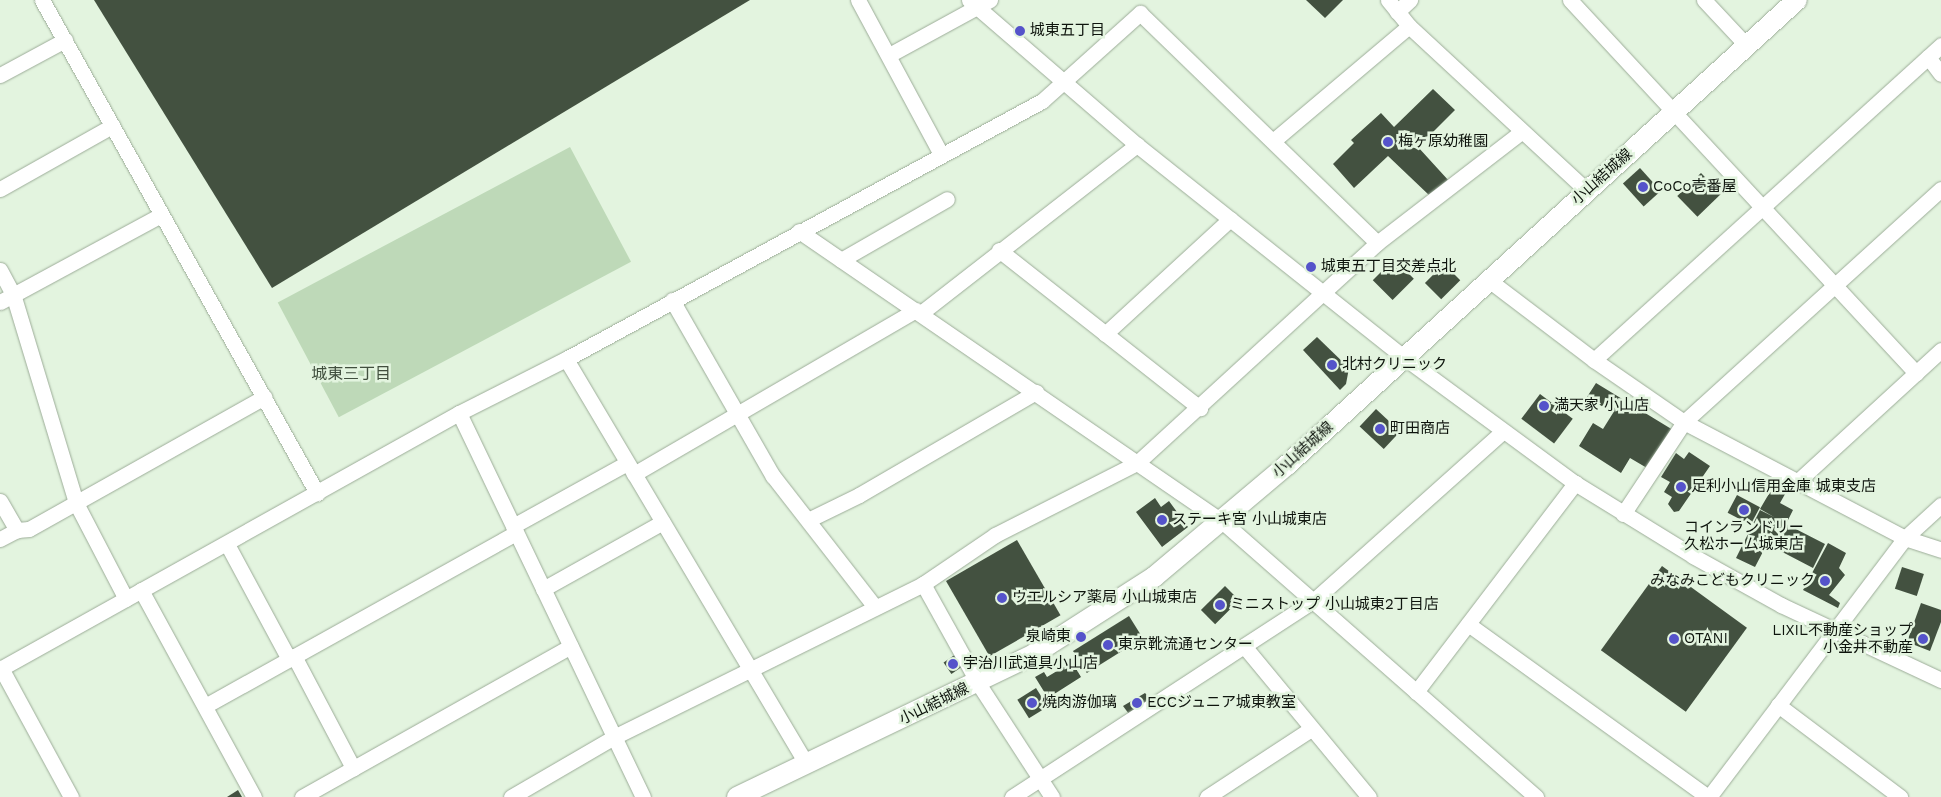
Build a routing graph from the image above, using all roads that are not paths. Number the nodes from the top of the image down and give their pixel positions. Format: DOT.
graph roads {
  1 [pos="42,0"];
  2 [pos="858,0"];
  3 [pos="990,0"];
  4 [pos="1410,0"];
  5 [pos="1570,0"];
  6 [pos="1704,0"];
  7 [pos="1797,0"];
  8 [pos="972,4"];
  9 [pos="1393,6"];
  10 [pos="1409,26"];
  11 [pos="65,40"];
  12 [pos="1941,45"];
  13 [pos="1746,46"];
  14 [pos="889,55"];
  15 [pos="1928,57"];
  16 [pos="1941,74"];
  17 [pos="0,75"];
  18 [pos="1063,84"];
  19 [pos="1674,113"];
  20 [pos="112,126"];
  21 [pos="1521,132"];
  22 [pos="1273,141"];
  23 [pos="1137,145"];
  24 [pos="941,154"];
  25 [pos="0,189"];
  26 [pos="1941,189"];
  27 [pos="1586,190"];
  28 [pos="947,199"];
  29 [pos="1763,207"];
  30 [pos="160,215"];
  31 [pos="1230,219"];
  32 [pos="799,231"];
  33 [pos="1377,242"];
  34 [pos="999,250"];
  35 [pos="842,260"];
  36 [pos="0,270"];
  37 [pos="1490,281"];
  38 [pos="1836,285"];
  39 [pos="1324,293"];
  40 [pos="14,294"];
  41 [pos="672,300"];
  42 [pos="0,302"];
  43 [pos="918,312"];
  44 [pos="1105,334"];
  45 [pos="1941,350"];
  46 [pos="1406,358"];
  47 [pos="566,360"];
  48 [pos="1594,360"];
  49 [pos="1916,373"];
  50 [pos="1036,392"];
  51 [pos="264,397"];
  52 [pos="1200,408"];
  53 [pos="459,413"];
  54 [pos="735,414"];
  55 [pos="1684,422"];
  56 [pos="1503,431"];
  57 [pos="1137,463"];
  58 [pos="631,468"];
  59 [pos="1798,481"];
  60 [pos="1575,483"];
  61 [pos="317,493"];
  62 [pos="0,501"];
  63 [pos="76,503"];
  64 [pos="1941,505"];
  65 [pos="1623,514"];
  66 [pos="808,520"];
  67 [pos="663,522"];
  68 [pos="1223,522"];
  69 [pos="17,530"];
  70 [pos="515,530"];
  71 [pos="1905,538"];
  72 [pos="0,539"];
  73 [pos="227,544"];
  74 [pos="1941,550"];
  75 [pos="923,584"];
  76 [pos="544,589"];
  77 [pos="142,590"];
  78 [pos="126,599"];
  79 [pos="1313,601"];
  80 [pos="875,607"];
  81 [pos="1468,624"];
  82 [pos="1835,632"];
  83 [pos="571,646"];
  84 [pos="1244,646"];
  85 [pos="292,657"];
  86 [pos="1,668"];
  87 [pos="750,671"];
  88 [pos="1941,680"];
  89 [pos="978,683"];
  90 [pos="1416,692"];
  91 [pos="1778,705"];
  92 [pos="205,706"];
  93 [pos="1311,729"];
  94 [pos="614,737"];
  95 [pos="806,764"];
  96 [pos="353,768"];
  97 [pos="1040,779"];
  98 [pos="71,797"];
  99 [pos="254,797"];
  100 [pos="302,797"];
  101 [pos="511,797"];
  102 [pos="643,797"];
  103 [pos="738,797"];
  104 [pos="1012,797"];
  105 [pos="1052,797"];
  106 [pos="1207,797"];
  107 [pos="1368,797"];
  108 [pos="1536,797"];
  109 [pos="1708,797"];
  110 [pos="1900,797"];
  1 -- 11 [label="street"];
  2 -- 14 [label="street"];
  3 -- 8 [label="street"];
  4 -- 9 [label="street"];
  5 -- 19 [label="street"];
  6 -- 13 [label="street"];
  7 -- 13 [label="main road, 小山結城線"];
  8 -- 14 [label="street"];
  8 -- 18 [label="street"];
  9 -- 10 [label="street"];
  10 -- 21 [label="street"];
  10 -- 22 [label="street"];
  11 -- 17 [label="street"];
  11 -- 20 [label="street"];
  12 -- 15 [label="street"];
  13 -- 19 [label="main road, 小山結城線"];
  14 -- 24 [label="street"];
  15 -- 16 [label="street"];
  15 -- 29 [label="street"];
  18 -- 22 [label="street"];
  18 -- 23 [label="street"];
  18 -- 24 [label="street"];
  19 -- 27 [label="main road, 小山結城線"];
  19 -- 29 [label="street"];
  20 -- 25 [label="street"];
  20 -- 30 [label="street"];
  21 -- 27 [label="street"];
  21 -- 33 [label="street"];
  22 -- 33 [label="street"];
  23 -- 31 [label="street"];
  23 -- 34 [label="street"];
  24 -- 32 [label="street"];
  26 -- 38 [label="street"];
  27 -- 37 [label="main road, 小山結城線"];
  28 -- 35 [label="street"];
  29 -- 38 [label="street"];
  29 -- 48 [label="street"];
  30 -- 40 [label="street"];
  30 -- 51 [label="street"];
  31 -- 39 [label="street"];
  31 -- 44 [label="street"];
  32 -- 35 [label="street"];
  32 -- 41 [label="street"];
  33 -- 39 [label="street"];
  34 -- 43 [label="street"];
  34 -- 44 [label="street"];
  35 -- 43 [label="street"];
  36 -- 40 [label="street"];
  37 -- 46 [label="main road, 小山結城線"];
  37 -- 48 [label="street"];
  38 -- 49 [label="street"];
  38 -- 55 [label="street"];
  39 -- 46 [label="street"];
  39 -- 52 [label="street"];
  40 -- 42 [label="street"];
  40 -- 63 [label="street"];
  41 -- 47 [label="street"];
  41 -- 54 [label="street"];
  43 -- 50 [label="street"];
  43 -- 54 [label="street"];
  44 -- 52 [label="street"];
  45 -- 49 [label="street"];
  46 -- 56 [label="street"];
  46 -- 68 [label="main road, 小山結城線"];
  47 -- 53 [label="street"];
  47 -- 58 [label="street"];
  48 -- 55 [label="street"];
  49 -- 59 [label="street"];
  50 -- 57 [label="street"];
  50 -- 66 [label="street"];
  51 -- 61 [label="street"];
  51 -- 63 [label="street"];
  52 -- 57 [label="street"];
  53 -- 61 [label="street"];
  53 -- 70 [label="street"];
  54 -- 58 [label="street"];
  54 -- 66 [label="street"];
  55 -- 59 [label="street"];
  55 -- 65 [label="street"];
  56 -- 60 [label="street"];
  56 -- 79 [label="street"];
  57 -- 68 [label="street"];
  57 -- 75 [label="street"];
  58 -- 67 [label="street"];
  58 -- 70 [label="street"];
  59 -- 71 [label="street"];
  60 -- 65 [label="street"];
  60 -- 81 [label="street"];
  61 -- 73 [label="street"];
  62 -- 69 [label="street"];
  63 -- 69 [label="street"];
  63 -- 78 [label="street"];
  64 -- 71 [label="street"];
  65 -- 82 [label="street"];
  66 -- 80 [label="street"];
  67 -- 76 [label="street"];
  67 -- 87 [label="street"];
  68 -- 79 [label="street"];
  68 -- 89 [label="main road, 小山結城線"];
  69 -- 72 [label="street"];
  70 -- 76 [label="street"];
  70 -- 85 [label="street"];
  71 -- 74 [label="street"];
  71 -- 82 [label="street"];
  73 -- 77 [label="street"];
  73 -- 85 [label="street"];
  75 -- 80 [label="street"];
  75 -- 89 [label="street"];
  76 -- 83 [label="street"];
  77 -- 78 [label="street"];
  77 -- 92 [label="street"];
  78 -- 86 [label="street"];
  79 -- 84 [label="street"];
  79 -- 90 [label="street"];
  80 -- 87 [label="street"];
  81 -- 90 [label="street"];
  81 -- 109 [label="street"];
  82 -- 88 [label="street"];
  82 -- 91 [label="street"];
  83 -- 94 [label="street"];
  83 -- 96 [label="street"];
  84 -- 93 [label="street"];
  84 -- 97 [label="street"];
  85 -- 92 [label="street"];
  85 -- 96 [label="street"];
  86 -- 98 [label="street"];
  87 -- 94 [label="street"];
  87 -- 95 [label="street"];
  89 -- 95 [label="main road, 小山結城線"];
  89 -- 97 [label="street"];
  90 -- 108 [label="street"];
  91 -- 109 [label="street"];
  91 -- 110 [label="street"];
  92 -- 99 [label="street"];
  93 -- 106 [label="street"];
  93 -- 107 [label="street"];
  94 -- 101 [label="street"];
  94 -- 102 [label="street"];
  95 -- 103 [label="main road, 小山結城線"];
  96 -- 100 [label="street"];
  97 -- 104 [label="street"];
  97 -- 105 [label="street"];
}
